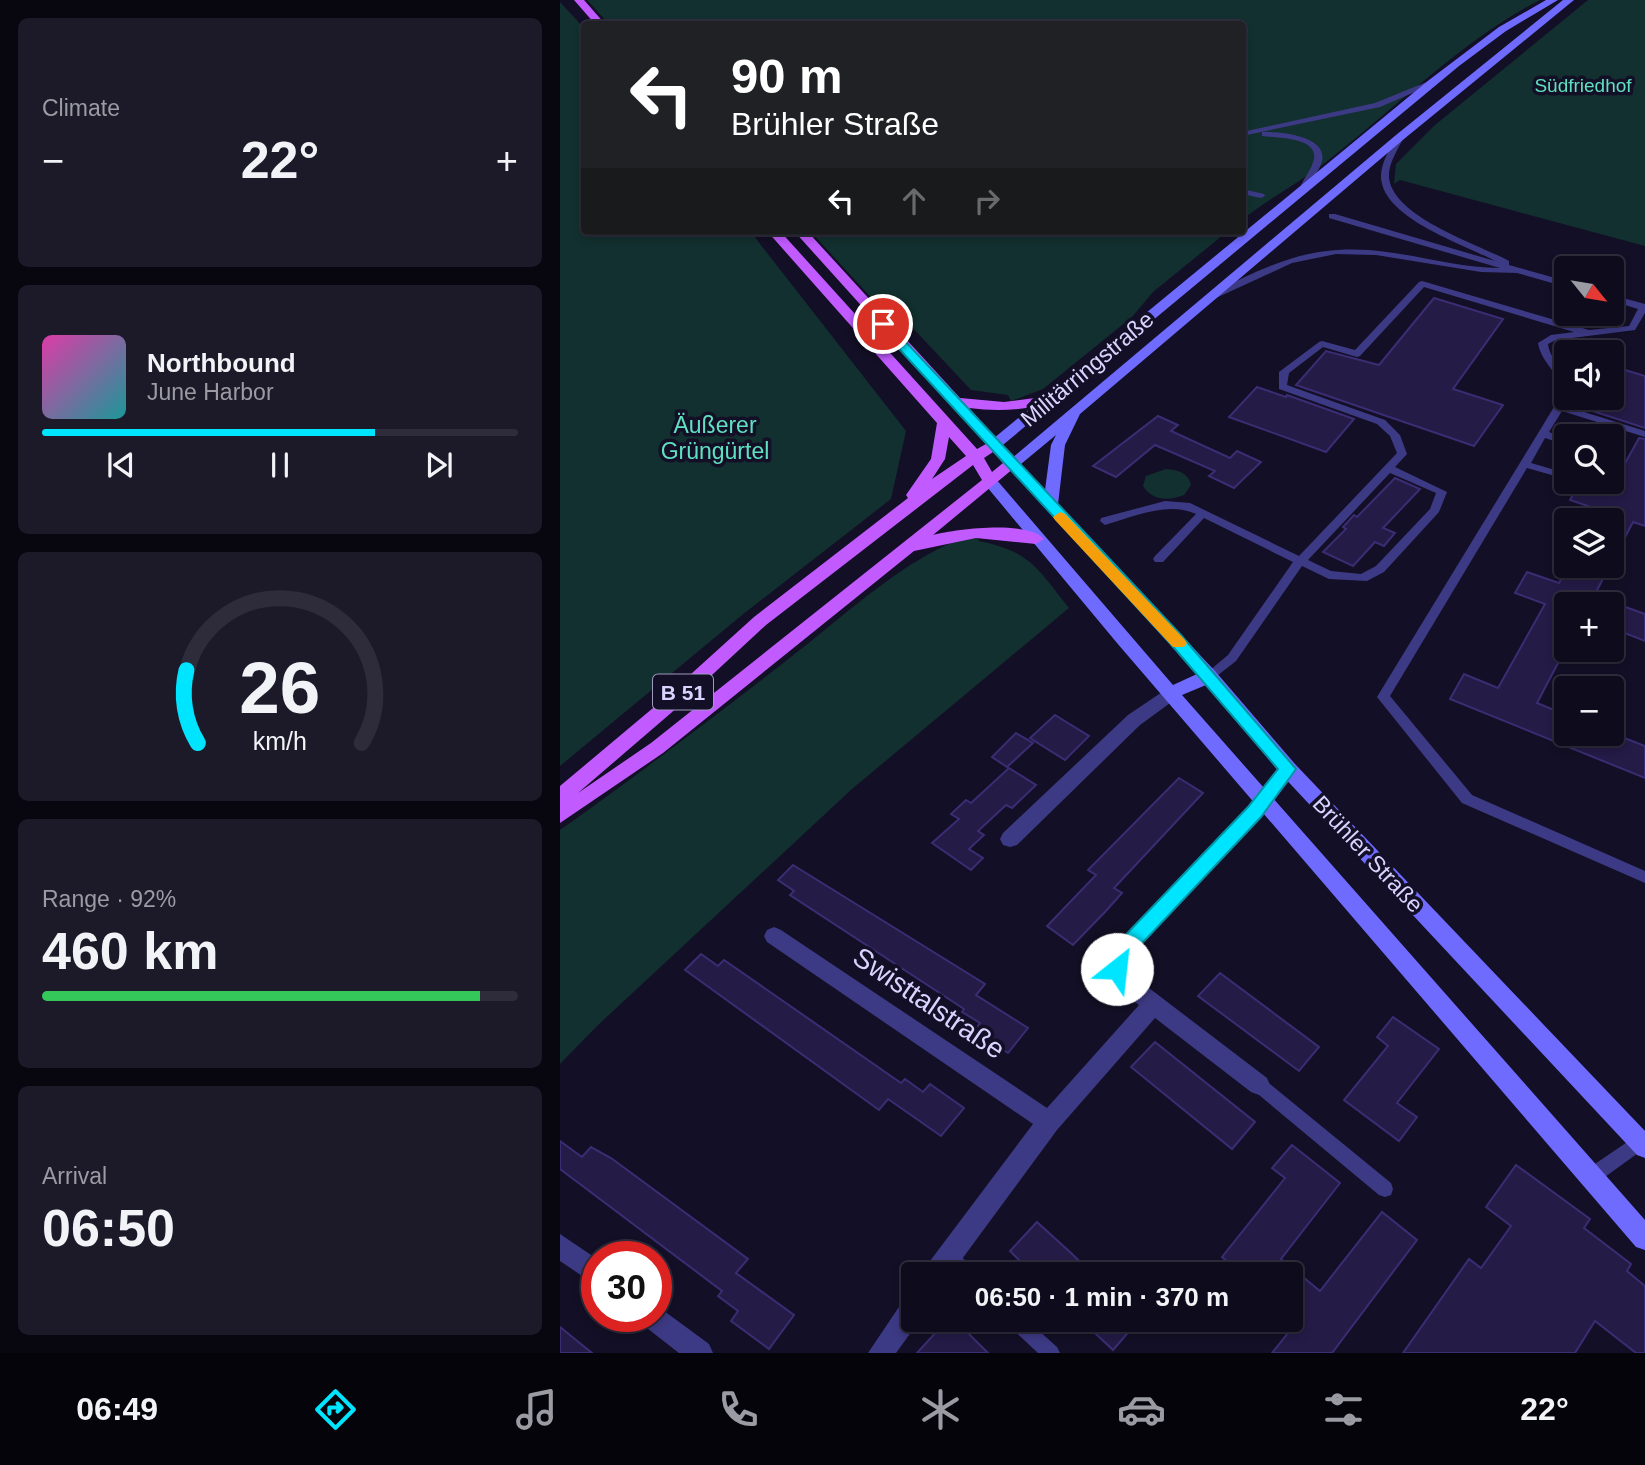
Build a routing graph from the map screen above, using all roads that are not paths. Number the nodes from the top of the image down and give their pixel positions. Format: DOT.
graph roads {
  1 [pos="579,0"];
  2 [pos="1553,0"];
  3 [pos="1569,0"];
  4 [pos="597,21"];
  5 [pos="1433,83"];
  6 [pos="1246,134"];
  7 [pos="1246,134"];
  8 [pos="1399,137"];
  9 [pos="1305,185"];
  10 [pos="1246,192"];
  11 [pos="1261,196"];
  12 [pos="1332,216"];
  13 [pos="776,235"];
  14 [pos="804,235"];
  15 [pos="1246,235"];
  16 [pos="1246,235"];
  17 [pos="1518,271"];
  18 [pos="1554,281"];
  19 [pos="1212,296"];
  20 [pos="1624,301"];
  21 [pos="1644,307"];
  22 [pos="1588,333"];
  23 [pos="1554,366"];
  24 [pos="1052,398"];
  25 [pos="956,402"];
  26 [pos="1076,409"];
  27 [pos="1557,410"];
  28 [pos="1568,410"];
  29 [pos="944,422"];
  30 [pos="1543,434"];
  31 [pos="1644,434"];
  32 [pos="1554,438"];
  33 [pos="993,446"];
  34 [pos="976,457"];
  35 [pos="1012,464"];
  36 [pos="1524,464"];
  37 [pos="1388,468"];
  38 [pos="1554,473"];
  39 [pos="990,481"];
  40 [pos="1050,507"];
  41 [pos="905,508"];
  42 [pos="1203,513"];
  43 [pos="1105,521"];
  44 [pos="1036,539"];
  45 [pos="906,549"];
  46 [pos="1159,559"];
  47 [pos="1300,561"];
  48 [pos="1209,676"];
  49 [pos="1171,693"];
  50 [pos="1288,769"];
  51 [pos="560,797"];
  52 [pos="1263,800"];
  53 [pos="560,815"];
  54 [pos="1010,839"];
  55 [pos="1645,877"];
  56 [pos="774,936"];
  57 [pos="1153,1005"];
  58 [pos="1259,1085"];
  59 [pos="1049,1122"];
  60 [pos="1644,1142"];
  61 [pos="1592,1176"];
  62 [pos="1385,1189"];
  63 [pos="1645,1238"];
  64 [pos="560,1245"];
  65 [pos="581,1261"];
  66 [pos="944,1262"];
  67 [pos="901,1325"];
  68 [pos="672,1331"];
  69 [pos="1028,1332"];
  70 [pos="700,1353"];
  71 [pos="881,1353"];
  72 [pos="1051,1353"];
  1 -- 4 [label="main road"];
  2 -- 5 [label="main road, Militärringstraße"];
  3 -- 8 [label="main road, Militärringstraße"];
  5 -- 6 [label="lane"];
  5 -- 9 [label="main road, Militärringstraße"];
  7 -- 9 [label="lane"];
  8 -- 17 [label="lane"];
  8 -- 19 [label="main road, Militärringstraße"];
  9 -- 15 [label="main road, Militärringstraße"];
  10 -- 11 [label="lane"];
  12 -- 17 [label="lane"];
  13 -- 29 [label="main road"];
  14 -- 25 [label="main road"];
  16 -- 24 [label="main road, Militärringstraße"];
  17 -- 18 [label="lane"];
  17 -- 19 [label="lane"];
  19 -- 26 [label="main road, Militärringstraße"];
  20 -- 21 [label="lane"];
  21 -- 22 [label="lane"];
  22 -- 23 [label="lane"];
  22 -- 37 [label="lane"];
  24 -- 25 [label="main road"];
  24 -- 33 [label="main road, Militärringstraße"];
  25 -- 33 [label="main road"];
  26 -- 35 [label="main road, Militärringstraße"];
  26 -- 40 [label="main road"];
  27 -- 30 [label="lane"];
  28 -- 31 [label="lane"];
  29 -- 34 [label="main road"];
  29 -- 41 [label="main road, B 51"];
  30 -- 32 [label="lane"];
  30 -- 36 [label="lane"];
  33 -- 34 [label="main road, Militärringstraße / B 51"];
  33 -- 35 [label="main road"];
  34 -- 39 [label="main road"];
  34 -- 41 [label="main road, Militärringstraße / B 51"];
  35 -- 39 [label="main road, Militärringstraße / B 51"];
  35 -- 40 [label="main road, Brühler Straße"];
  36 -- 38 [label="lane"];
  36 -- 55 [label="lane"];
  37 -- 47 [label="lane"];
  37 -- 47 [label="lane"];
  39 -- 44 [label="main road, Brühler Straße"];
  39 -- 45 [label="main road, Militärringstraße / B 51"];
  40 -- 48 [label="main road, Brühler Straße"];
  41 -- 51 [label="main road, Militärringstraße / B 51"];
  42 -- 43 [label="lane"];
  42 -- 46 [label="lane"];
  42 -- 47 [label="lane"];
  44 -- 45 [label="main road, B 51"];
  44 -- 49 [label="main road, Brühler Straße"];
  45 -- 53 [label="main road, Militärringstraße / B 51"];
  47 -- 48 [label="lane"];
  48 -- 49 [label="main road"];
  48 -- 50 [label="main road, Brühler Straße"];
  49 -- 52 [label="main road, Brühler Straße"];
  49 -- 54 [label="street"];
  50 -- 52 [label="street"];
  50 -- 60 [label="main road, Brühler Straße"];
  52 -- 57 [label="street"];
  52 -- 61 [label="main road, Brühler Straße"];
  56 -- 59 [label="street, Swisttalstraße"];
  57 -- 58 [label="street"];
  57 -- 59 [label="street"];
  58 -- 62 [label="lane"];
  59 -- 66 [label="street"];
  60 -- 61 [label="lane"];
  61 -- 63 [label="main road, Brühler Straße"];
  64 -- 65 [label="street"];
  67 -- 71 [label="street"];
  68 -- 70 [label="street"];
  69 -- 72 [label="lane"];
}
